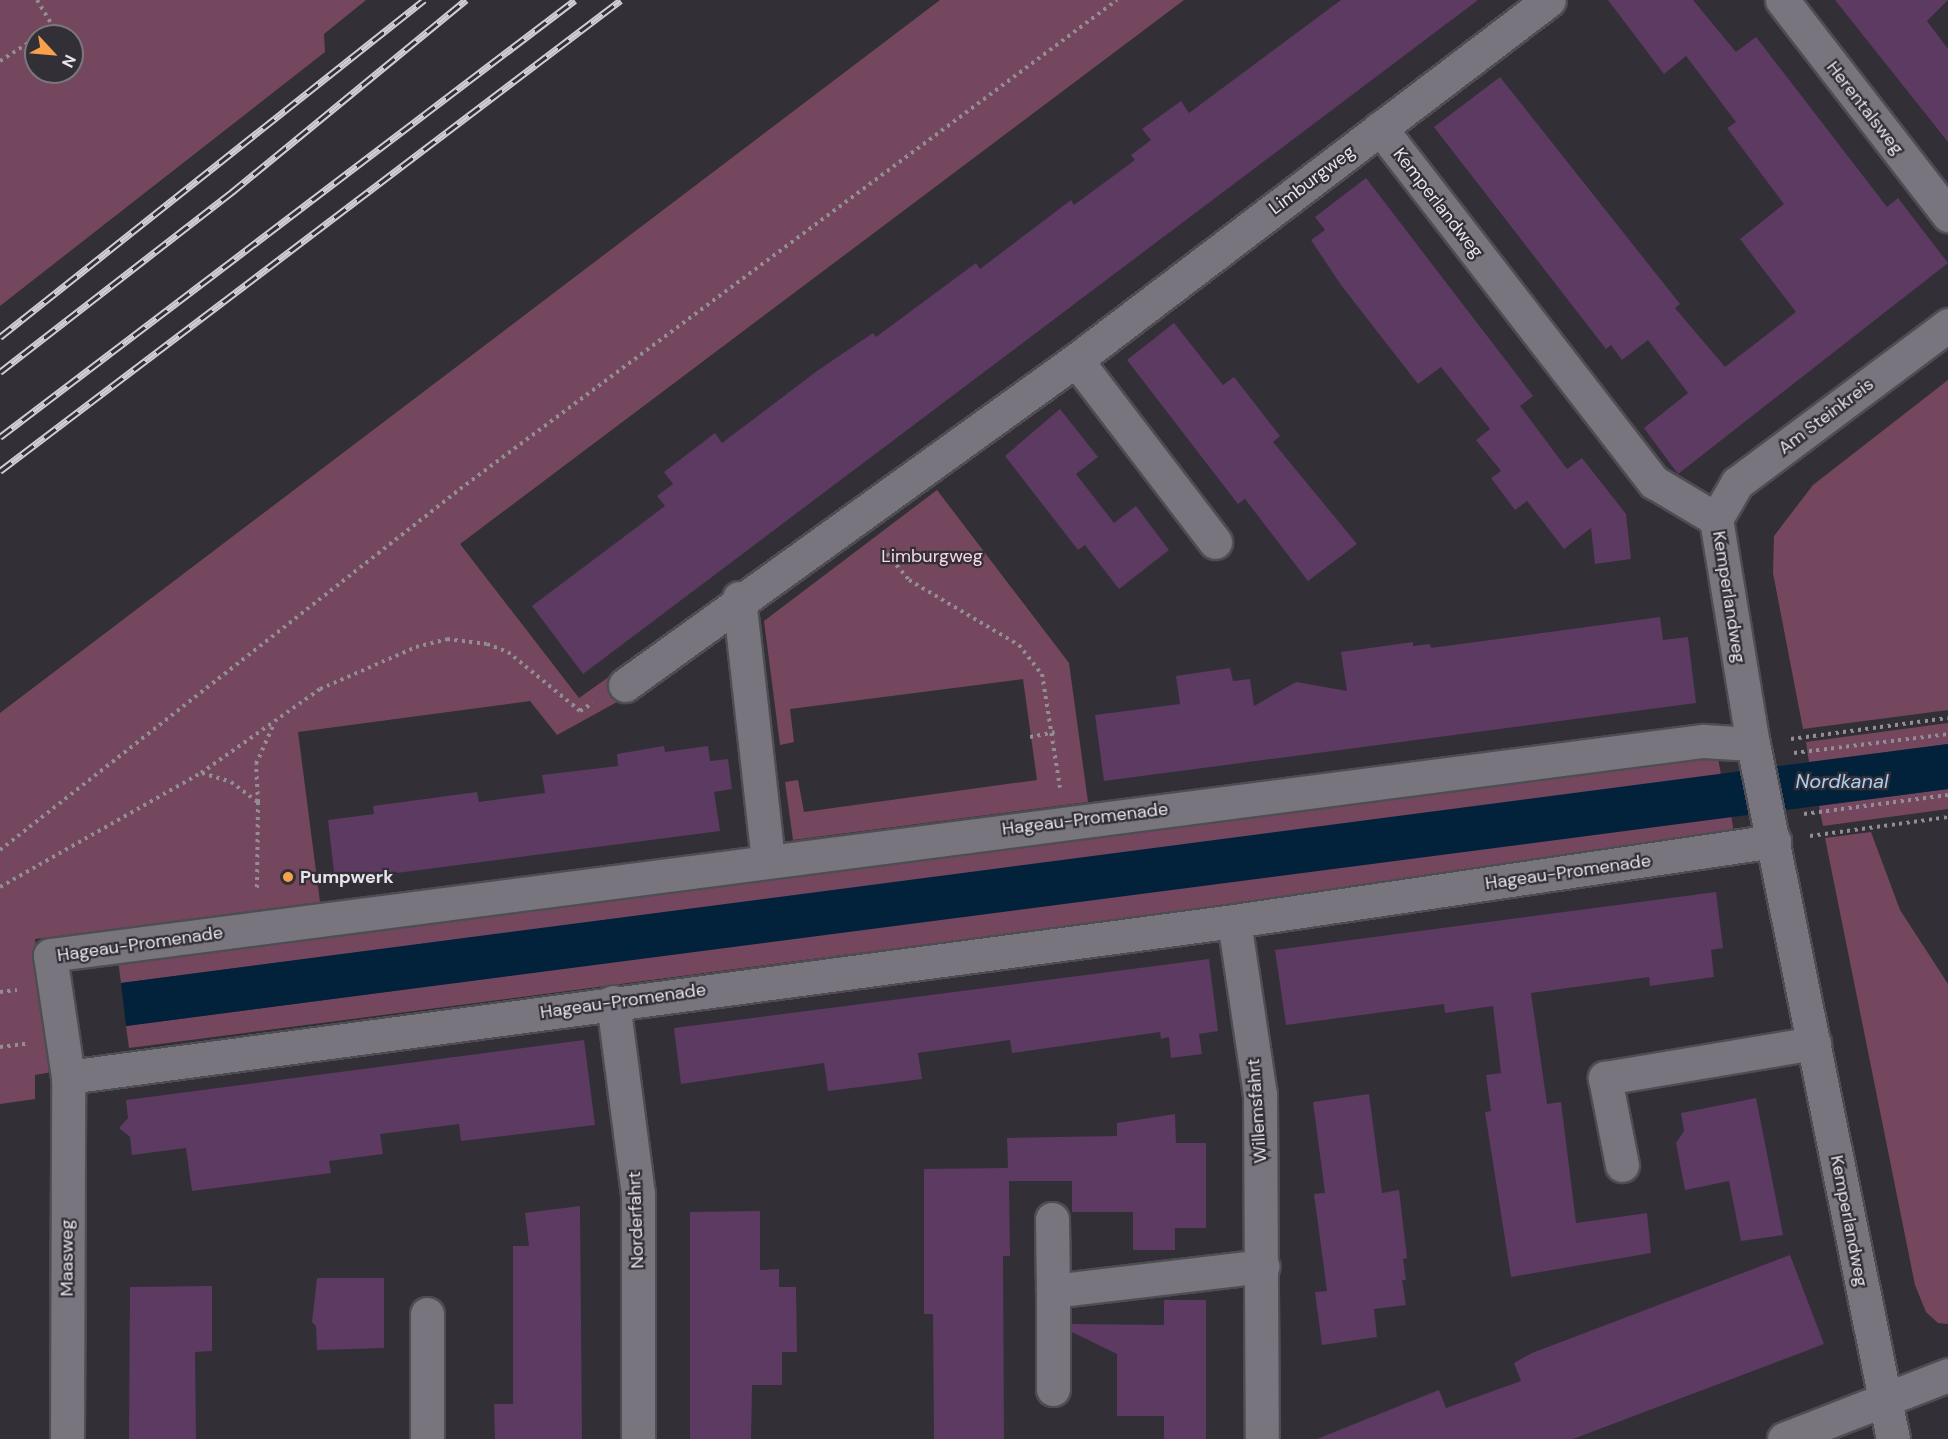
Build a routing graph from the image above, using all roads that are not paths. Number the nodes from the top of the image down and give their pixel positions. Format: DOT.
graph roads {
  1 [pos="1549,0"];
  2 [pos="1782,0"];
  3 [pos="1380,128"];
  4 [pos="1948,215"];
  5 [pos="1948,325"];
  6 [pos="1076,360"];
  7 [pos="1716,519"];
  8 [pos="1215,542"];
  9 [pos="739,598"];
  10 [pos="625,685"];
  11 [pos="1755,751"];
  12 [pos="1771,830"];
  13 [pos="768,861"];
  14 [pos="1234,921"];
  15 [pos="613,1002"];
  16 [pos="1814,1043"];
  17 [pos="68,1077"];
  18 [pos="1622,1165"];
  19 [pos="1052,1219"];
  20 [pos="1263,1266"];
  21 [pos="1053,1291"];
  22 [pos="427,1314"];
  23 [pos="1948,1376"];
  24 [pos="1053,1389"];
  25 [pos="1885,1399"];
  26 [pos="67,1439"];
  27 [pos="427,1439"];
  28 [pos="638,1439"];
  29 [pos="1262,1439"];
  30 [pos="1784,1439"];
  31 [pos="1893,1439"];
  1 -- 3 [label="street, Limburgweg"];
  2 -- 4 [label="street, Herentalsweg"];
  3 -- 6 [label="street, Limburgweg"];
  3 -- 7 [label="street, Kemperlandweg"];
  5 -- 7 [label="street, Am Steinkreis"];
  6 -- 8 [label="street"];
  6 -- 9 [label="street, Limburgweg"];
  7 -- 11 [label="street, Kemperlandweg"];
  9 -- 10 [label="street, Limburgweg"];
  9 -- 13 [label="street"];
  11 -- 12 [label="street, Kemperlandweg"];
  11 -- 13 [label="street, Hageau-Promenade"];
  12 -- 14 [label="street, Hageau-Promenade"];
  12 -- 16 [label="street, Kemperlandweg"];
  13 -- 17 [label="street, Hageau-Promenade"];
  14 -- 15 [label="street, Hageau-Promenade"];
  14 -- 20 [label="street, Willemsfahrt"];
  15 -- 17 [label="street, Hageau-Promenade"];
  15 -- 28 [label="street, Norderfahrt"];
  16 -- 18 [label="street"];
  16 -- 25 [label="street, Kemperlandweg"];
  17 -- 26 [label="street, Maasweg"];
  19 -- 21 [label="street"];
  20 -- 21 [label="street"];
  20 -- 29 [label="street, Willemsfahrt"];
  21 -- 24 [label="street"];
  22 -- 27 [label="street"];
  23 -- 25 [label="street"];
  25 -- 30 [label="street"];
  25 -- 31 [label="street, Kemperlandweg"];
}
